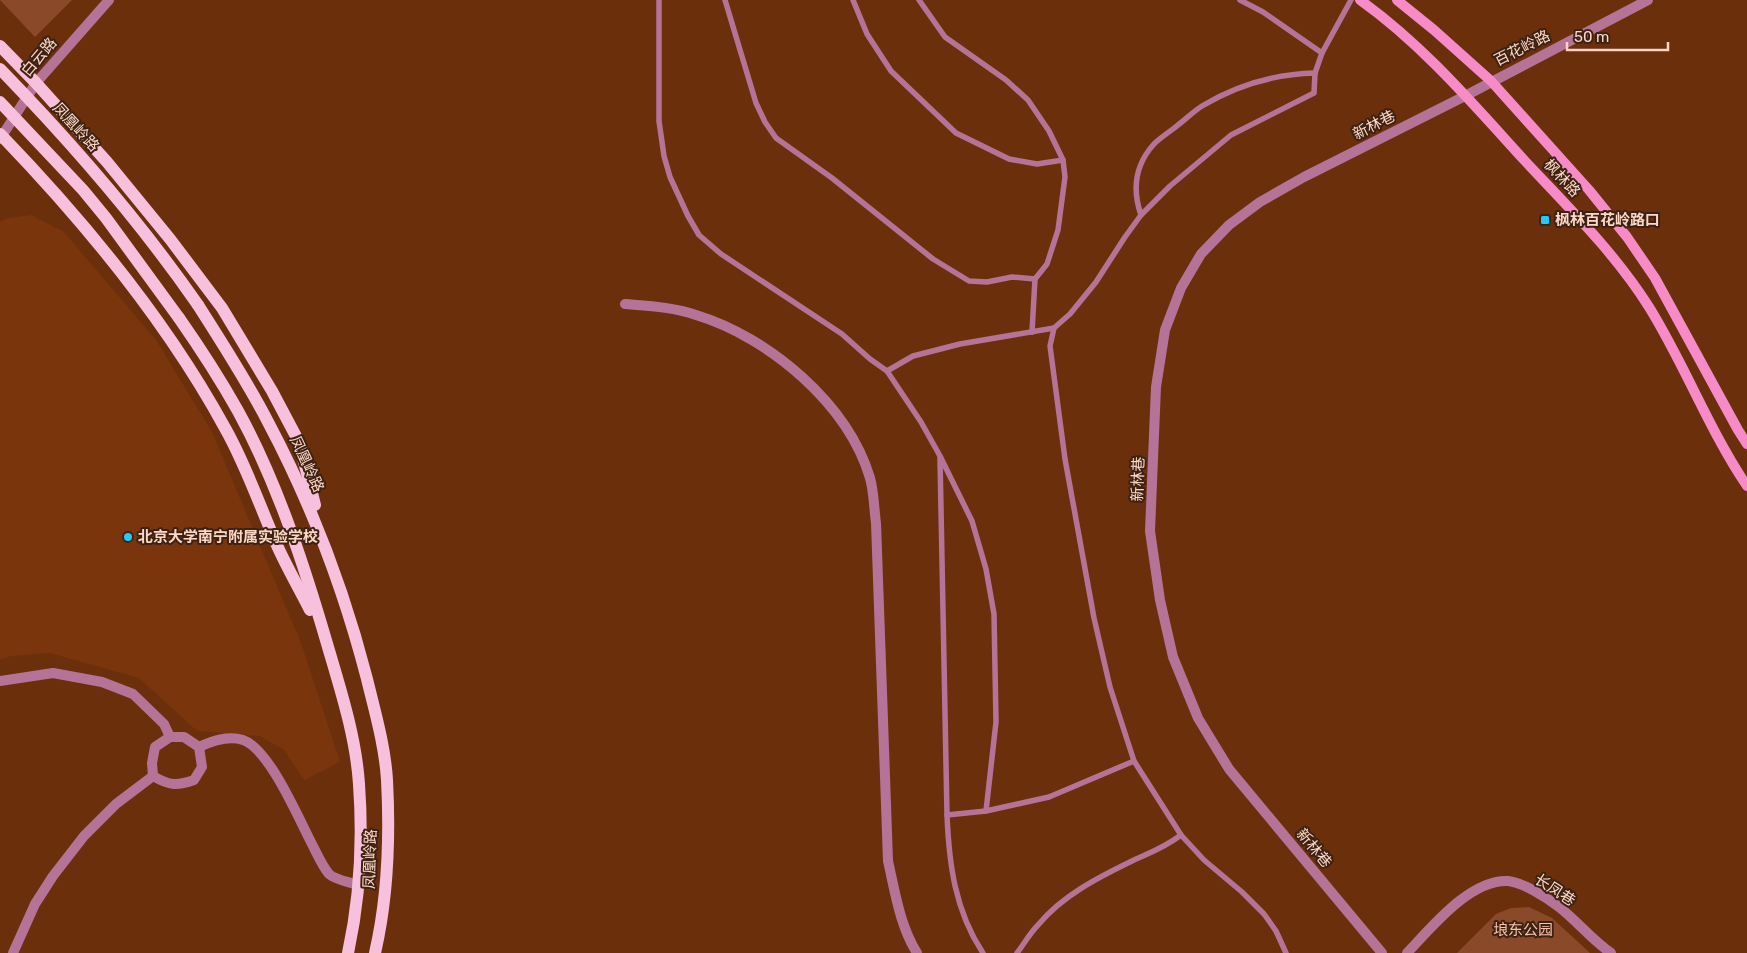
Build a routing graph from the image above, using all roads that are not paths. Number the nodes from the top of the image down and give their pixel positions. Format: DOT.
graph roads {
  1 [pos="109,0"];
  2 [pos="659,0"];
  3 [pos="725,0"];
  4 [pos="853,0"];
  5 [pos="919,0"];
  6 [pos="1240,0"];
  7 [pos="1351,0"];
  8 [pos="1360,0"];
  9 [pos="1397,0"];
  10 [pos="1648,0"];
  11 [pos="0,46"];
  12 [pos="1322,53"];
  13 [pos="0,69"];
  14 [pos="1315,73"];
  15 [pos="1491,81"];
  16 [pos="36,83"];
  17 [pos="1465,96"];
  18 [pos="0,102"];
  19 [pos="1,136"];
  20 [pos="1063,160"];
  21 [pos="1141,215"];
  22 [pos="1035,280"];
  23 [pos="625,304"];
  24 [pos="1054,328"];
  25 [pos="1032,332"];
  26 [pos="886,371"];
  27 [pos="1747,444"];
  28 [pos="940,456"];
  29 [pos="1747,486"];
  30 [pos="324,544"];
  31 [pos="327,643"];
  32 [pos="0,681"];
  33 [pos="170,737"];
  34 [pos="199,747"];
  35 [pos="1134,761"];
  36 [pos="153,776"];
  37 [pos="986,811"];
  38 [pos="947,815"];
  39 [pos="1181,835"];
  40 [pos="358,885"];
  41 [pos="13,953"];
  42 [pos="348,953"];
  43 [pos="375,953"];
  44 [pos="916,953"];
  45 [pos="983,953"];
  46 [pos="1017,953"];
  47 [pos="1286,953"];
  48 [pos="1382,953"];
  49 [pos="1407,953"];
  50 [pos="1611,953"];
  1 -- 16 [label="street, 白云路"];
  2 -- 26 [label="lane"];
  3 -- 22 [label="lane"];
  4 -- 20 [label="lane"];
  5 -- 20 [label="lane"];
  6 -- 12 [label="lane"];
  7 -- 12 [label="lane"];
  8 -- 17 [label="main road, 枫林路"];
  9 -- 15 [label="main road, 枫林路"];
  10 -- 15 [label="street, 百花岭路"];
  11 -- 16 [label="main road"];
  12 -- 14 [label="lane"];
  13 -- 30 [label="main road, 凤凰岭路, bridge"];
  14 -- 21 [label="lane"];
  14 -- 21 [label="lane"];
  15 -- 17 [label="street, 百花岭路"];
  15 -- 27 [label="main road, 枫林路"];
  16 -- 19 [label="street, 白云路"];
  16 -- 30 [label="main road"];
  17 -- 29 [label="main road, 枫林路"];
  17 -- 48 [label="street, 新林巷"];
  18 -- 31 [label="main road, 凤凰岭路, bridge"];
  19 -- 31 [label="main road"];
  20 -- 22 [label="lane"];
  21 -- 24 [label="lane"];
  22 -- 25 [label="lane"];
  23 -- 44 [label="street"];
  24 -- 25 [label="lane"];
  24 -- 35 [label="lane"];
  25 -- 26 [label="lane"];
  26 -- 28 [label="lane"];
  28 -- 37 [label="lane"];
  28 -- 38 [label="lane"];
  30 -- 43 [label="main road, 凤凰岭路"];
  31 -- 40 [label="main road, 凤凰岭路"];
  32 -- 33 [label="street"];
  33 -- 34 [label="street"];
  33 -- 36 [label="street"];
  34 -- 36 [label="street"];
  34 -- 40 [label="street"];
  35 -- 37 [label="lane"];
  35 -- 39 [label="lane"];
  36 -- 41 [label="street"];
  37 -- 38 [label="lane"];
  38 -- 45 [label="lane"];
  39 -- 46 [label="lane"];
  39 -- 47 [label="lane"];
  40 -- 42 [label="main road, 凤凰岭路"];
  49 -- 50 [label="street, 长凤巷"];
}
